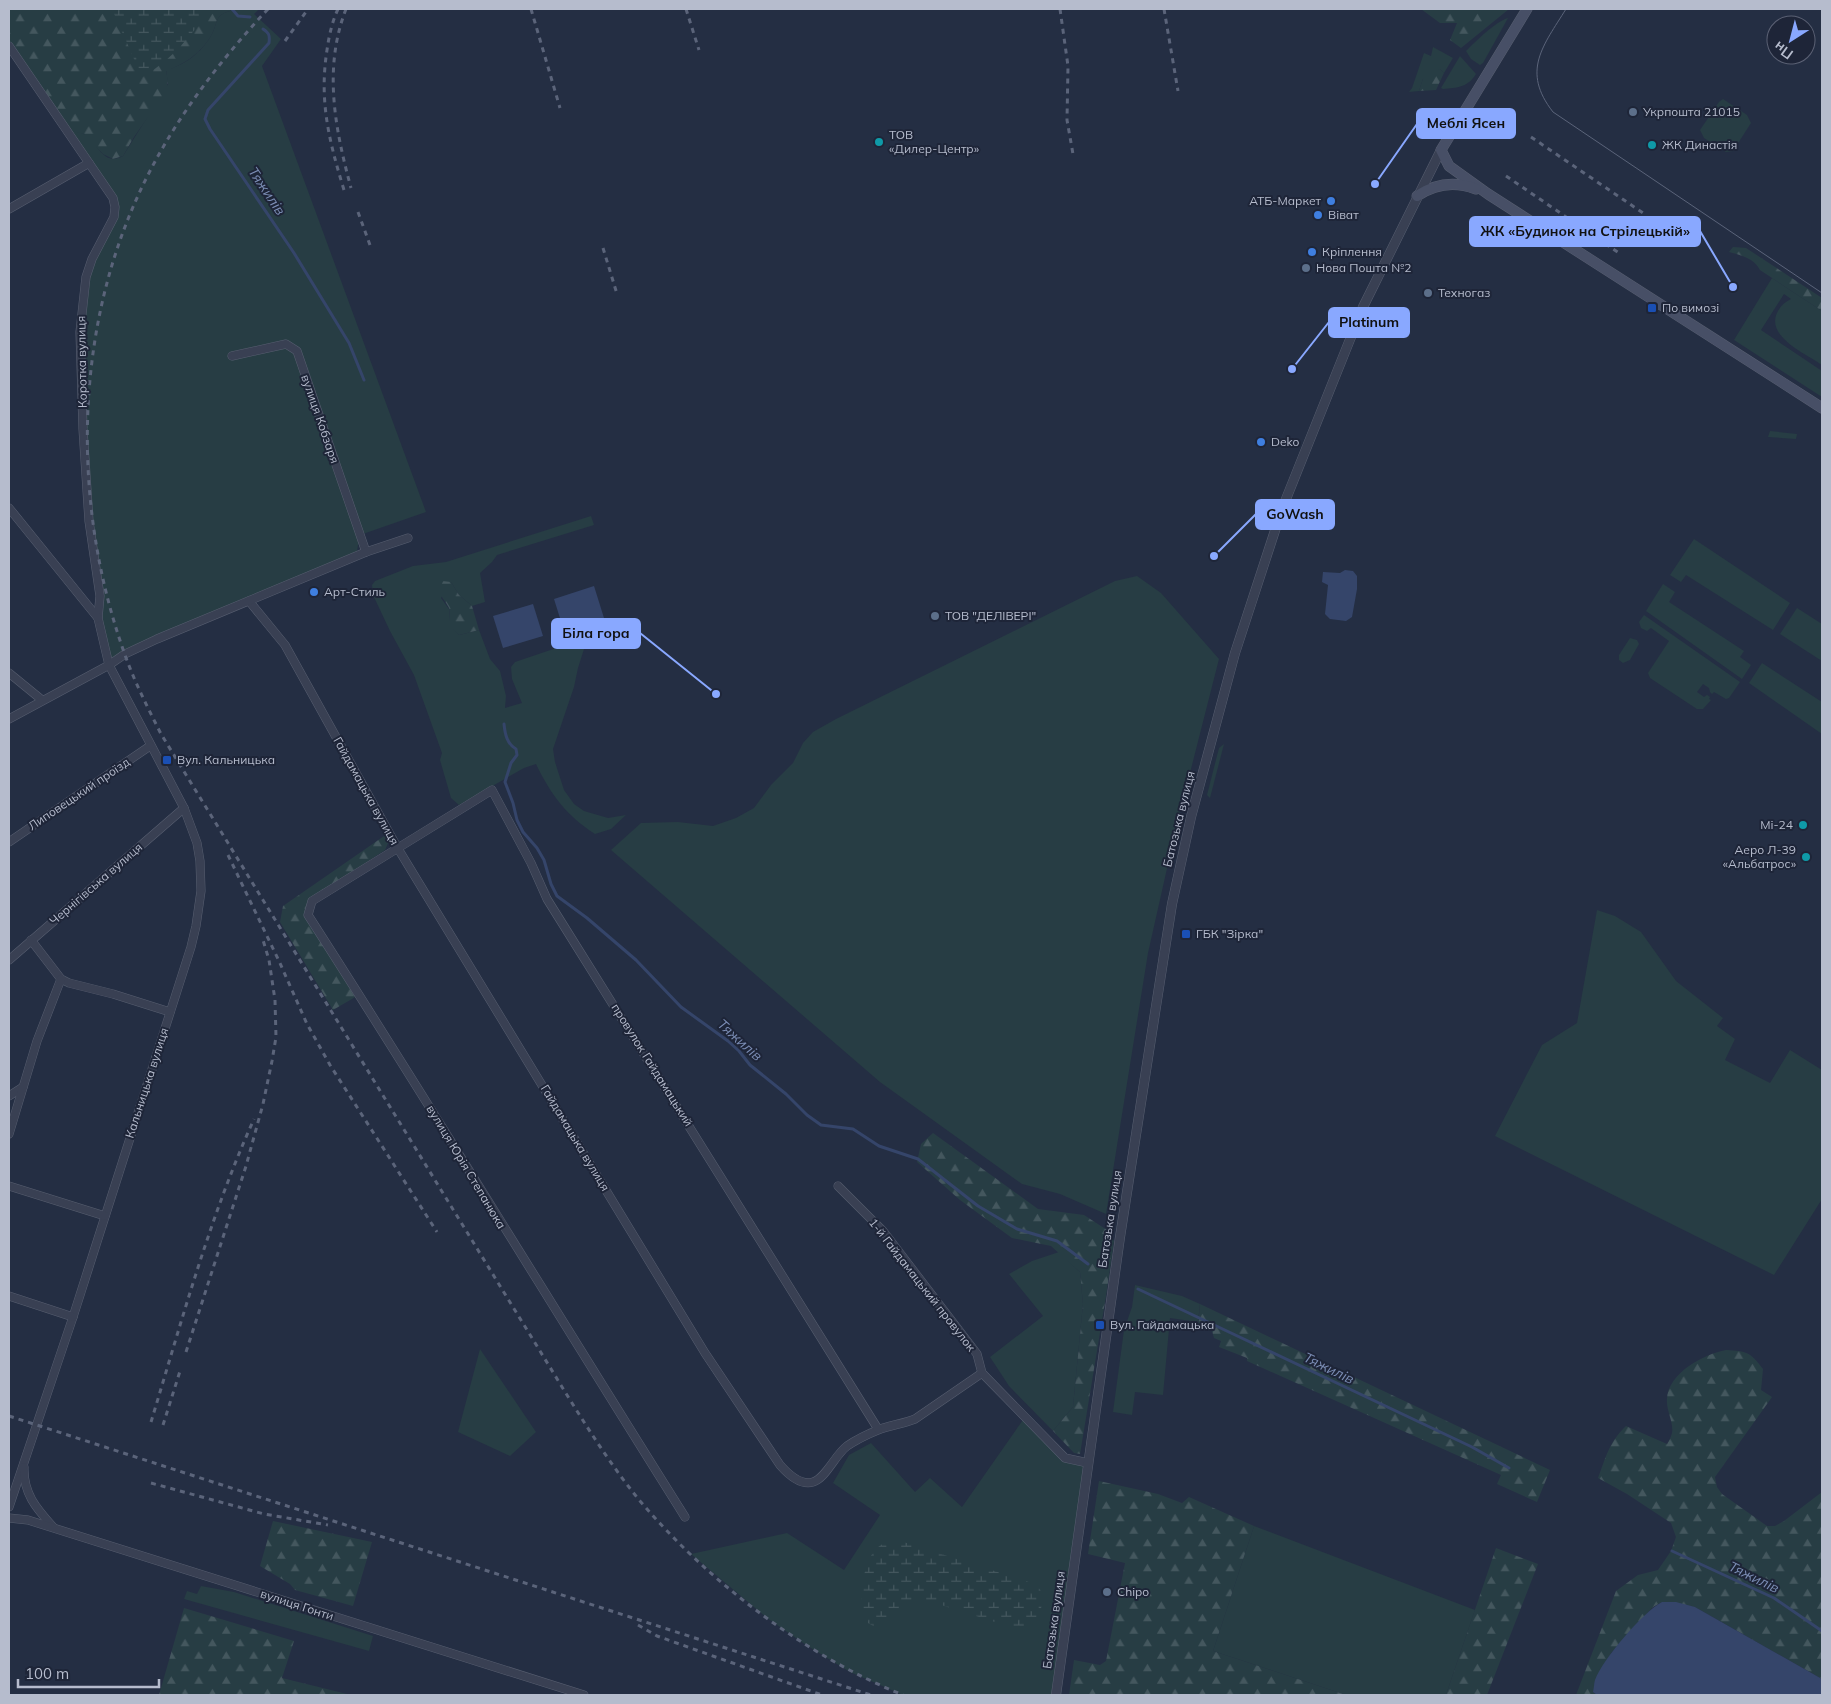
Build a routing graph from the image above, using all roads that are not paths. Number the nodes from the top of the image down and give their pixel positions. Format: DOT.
graph roads {
  1 [pos="1526,9"];
  2 [pos="9,46"];
  3 [pos="1441,150"];
  4 [pos="89,163"];
  5 [pos="1488,194"];
  6 [pos="1417,196"];
  7 [pos="9,210"];
  8 [pos="232,356"];
  9 [pos="1822,408"];
  10 [pos="9,508"];
  11 [pos="408,538"];
  12 [pos="366,552"];
  13 [pos="249,602"];
  14 [pos="98,618"];
  15 [pos="109,665"];
  16 [pos="9,673"];
  17 [pos="42,700"];
  18 [pos="9,719"];
  19 [pos="150,746"];
  20 [pos="184,808"];
  21 [pos="9,842"];
  22 [pos="397,847"];
  23 [pos="31,940"];
  24 [pos="9,960"];
  25 [pos="61,979"];
  26 [pos="170,1012"];
  27 [pos="23,1087"];
  28 [pos="9,1096"];
  29 [pos="9,1134"];
  30 [pos="9,1186"];
  31 [pos="838,1186"];
  32 [pos="105,1216"];
  33 [pos="9,1296"];
  34 [pos="72,1317"];
  35 [pos="982,1373"];
  36 [pos="878,1429"];
  37 [pos="25,1458"];
  38 [pos="1088,1463"];
  39 [pos="9,1507"];
  40 [pos="685,1517"];
  41 [pos="9,1518"];
  42 [pos="54,1528"];
  43 [pos="584,1695"];
  44 [pos="1056,1695"];
  1 -- 3 [label="main road, Батозька вулиця"];
  2 -- 4 [label="street"];
  3 -- 5 [label="main road"];
  3 -- 6 [label="street, Батозька вулиця"];
  4 -- 7 [label="street"];
  4 -- 14 [label="street, Коротка вулиця"];
  5 -- 6 [label="main road"];
  5 -- 9 [label="main road"];
  6 -- 38 [label="street, Батозька вулиця"];
  8 -- 12 [label="street, вулиця Кобзаря"];
  10 -- 14 [label="street"];
  11 -- 12 [label="street"];
  12 -- 13 [label="street"];
  13 -- 15 [label="street"];
  13 -- 22 [label="street, Гайдамацька вулиця"];
  14 -- 15 [label="street, Коротка вулиця"];
  15 -- 17 [label="street"];
  15 -- 19 [label="street, Кальницька вулиця"];
  16 -- 17 [label="street"];
  17 -- 18 [label="street"];
  19 -- 20 [label="street, Кальницька вулиця"];
  19 -- 21 [label="street, Липовецький проїзд"];
  20 -- 23 [label="street, Чернігівська вулиця"];
  20 -- 26 [label="street, Кальницька вулиця"];
  22 -- 36 [label="street, Гайдамацька вулиця"];
  22 -- 36 [label="street, провулок Гайдамацький"];
  22 -- 40 [label="street, вулиця Юрія Степанюка"];
  23 -- 24 [label="street, Чернігівська вулиця"];
  23 -- 25 [label="street"];
  25 -- 26 [label="street"];
  25 -- 27 [label="street"];
  26 -- 32 [label="street, Кальницька вулиця"];
  27 -- 28 [label="street"];
  27 -- 29 [label="street"];
  30 -- 32 [label="street"];
  31 -- 35 [label="street, 1-й Гайдамацький провулок"];
  32 -- 34 [label="street, Кальницька вулиця"];
  33 -- 34 [label="street"];
  34 -- 37 [label="street, Кальницька вулиця"];
  35 -- 36 [label="street, Гайдамацька вулиця"];
  35 -- 38 [label="street, 1-й Гайдамацький провулок"];
  37 -- 39 [label="street, Кальницька вулиця"];
  37 -- 42 [label="street"];
  38 -- 44 [label="street, Батозька вулиця"];
  41 -- 42 [label="street, вулиця Гонти"];
  42 -- 43 [label="street, вулиця Гонти"];
}
